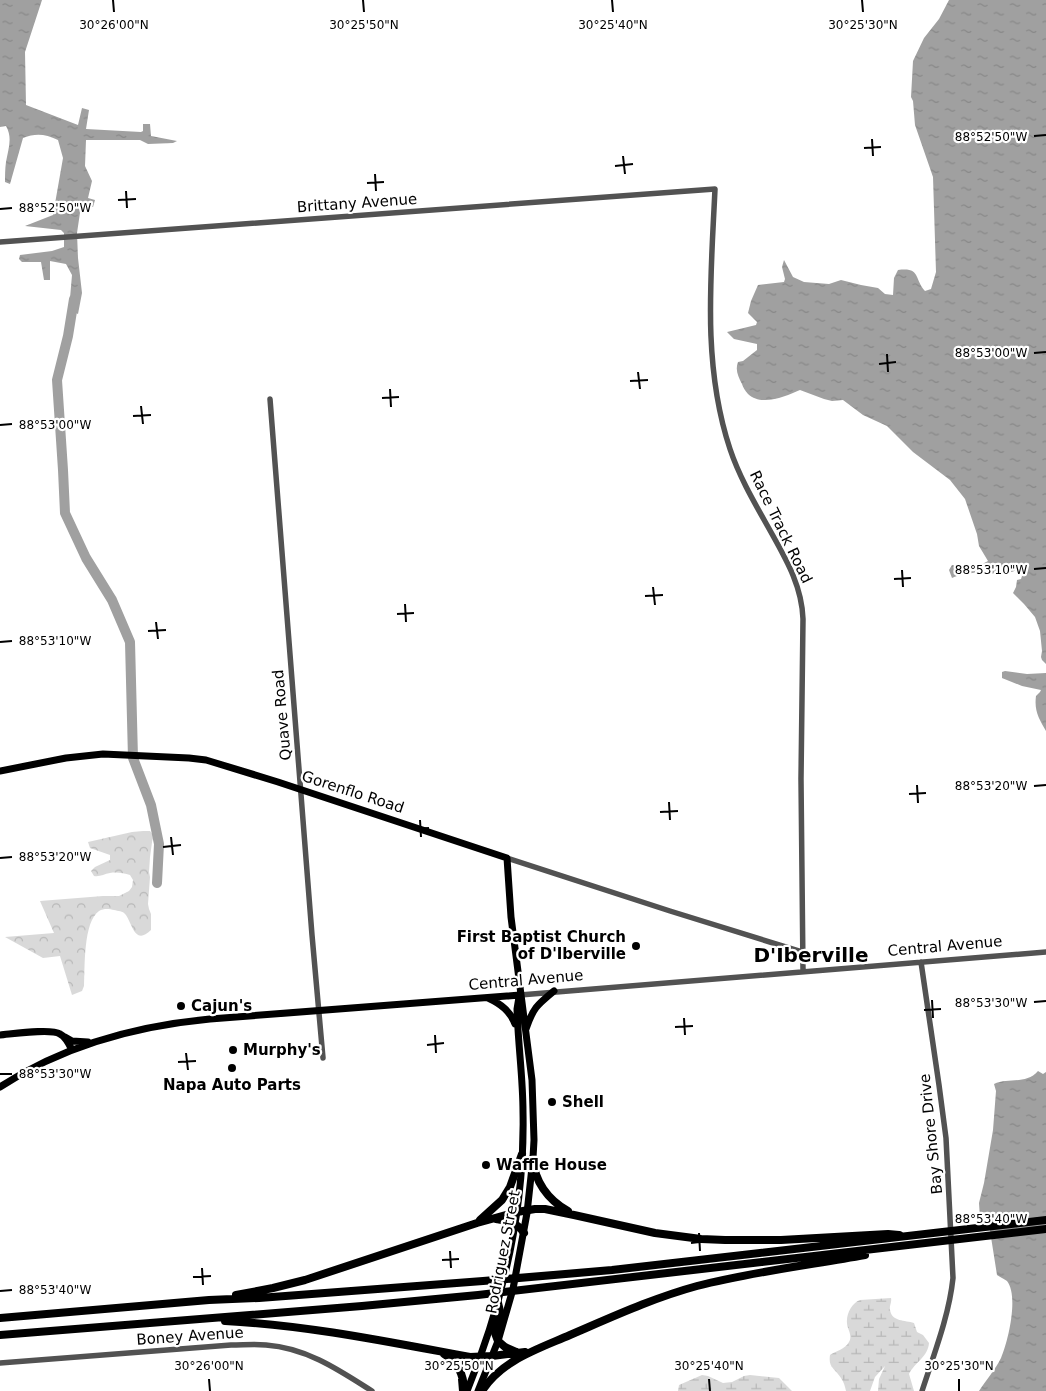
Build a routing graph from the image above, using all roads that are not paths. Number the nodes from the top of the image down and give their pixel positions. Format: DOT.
graph roads {
  1 [pos="715,189"];
  2 [pos="0,242"];
  3 [pos="270,399"];
  4 [pos="0,771"];
  5 [pos="301,790"];
  6 [pos="507,858"];
  7 [pos="802,952"];
  8 [pos="1046,952"];
  9 [pos="921,962"];
  10 [pos="802,971"];
  11 [pos="554,991"];
  12 [pos="520,994"];
  13 [pos="488,998"];
  14 [pos="318,1011"];
  15 [pos="526,1032"];
  16 [pos="0,1035"];
  17 [pos="518,1036"];
  18 [pos="64,1037"];
  19 [pos="94,1042"];
  20 [pos="72,1050"];
  21 [pos="323,1058"];
  22 [pos="0,1087"];
  23 [pos="522,1154"];
  24 [pos="533,1158"];
  25 [pos="527,1210"];
  26 [pos="517,1212"];
  27 [pos="574,1215"];
  28 [pos="488,1220"];
  29 [pos="1046,1220"];
  30 [pos="477,1223"];
  31 [pos="515,1224"];
  32 [pos="1046,1229"];
  33 [pos="524,1233"];
  34 [pos="913,1236"];
  35 [pos="894,1247"];
  36 [pos="783,1255"];
  37 [pos="209,1300"];
  38 [pos="498,1303"];
  39 [pos="0,1318"];
  40 [pos="194,1320"];
  41 [pos="0,1335"];
  42 [pos="498,1341"];
  43 [pos="435,1350"];
  44 [pos="530,1352"];
  45 [pos="518,1353"];
  46 [pos="481,1356"];
  47 [pos="492,1356"];
  48 [pos="0,1363"];
  49 [pos="372,1391"];
  50 [pos="466,1391"];
  51 [pos="478,1391"];
  52 [pos="482,1391"];
  53 [pos="922,1391"];
  1 -- 2 [label="street, Brittany Avenue"];
  1 -- 7 [label="street, Race Track Road"];
  3 -- 5 [label="street, Quave Road"];
  4 -- 5 [label="main road, Gorenflo Road"];
  5 -- 6 [label="main road, Gorenflo Road"];
  5 -- 14 [label="street, Quave Road"];
  6 -- 7 [label="street, Gorenflo Road"];
  6 -- 12 [label="main road, Rodriguez Street"];
  7 -- 10 [label="street, Race Track Road"];
  8 -- 9 [label="street, Central Avenue"];
  9 -- 10 [label="street, Central Avenue"];
  9 -- 53 [label="street, Bay Shore Drive"];
  10 -- 11 [label="street, Central Avenue"];
  11 -- 12 [label="street, Central Avenue"];
  11 -- 15 [label="main road"];
  12 -- 13 [label="main road, Central Avenue"];
  12 -- 15 [label="main road, Rodriguez Street"];
  12 -- 17 [label="main road, Rodriguez Street"];
  13 -- 14 [label="main road, Central Avenue"];
  13 -- 17 [label="main road"];
  14 -- 19 [label="main road, Central Avenue"];
  14 -- 21 [label="street, Quave Road"];
  15 -- 24 [label="main road, Rodriguez Street"];
  16 -- 18 [label="main road"];
  17 -- 23 [label="main road, Rodriguez Street"];
  18 -- 19 [label="main road"];
  18 -- 20 [label="main road"];
  19 -- 20 [label="main road, Central Avenue"];
  20 -- 22 [label="main road, Central Avenue"];
  23 -- 26 [label="main road, Rodriguez Street"];
  23 -- 30 [label="highway"];
  24 -- 25 [label="main road, Rodriguez Street"];
  24 -- 27 [label="highway"];
  25 -- 26 [label="highway"];
  25 -- 27 [label="highway"];
  25 -- 33 [label="main road, Rodriguez Street"];
  26 -- 28 [label="highway"];
  26 -- 31 [label="main road, Rodriguez Street"];
  27 -- 34 [label="highway"];
  28 -- 30 [label="highway"];
  28 -- 31 [label="highway"];
  29 -- 34 [label="highway"];
  30 -- 37 [label="highway"];
  31 -- 33 [label="highway"];
  31 -- 38 [label="main road, Rodriguez Street"];
  32 -- 35 [label="highway"];
  33 -- 42 [label="main road, Rodriguez Street"];
  34 -- 36 [label="highway"];
  35 -- 36 [label="highway"];
  35 -- 44 [label="highway"];
  36 -- 37 [label="highway"];
  36 -- 40 [label="highway"];
  37 -- 39 [label="highway"];
  38 -- 42 [label="highway"];
  38 -- 46 [label="main road, Rodriguez Street"];
  40 -- 41 [label="highway"];
  40 -- 43 [label="highway"];
  42 -- 45 [label="highway"];
  42 -- 47 [label="main road, Rodriguez Street"];
  43 -- 46 [label="highway"];
  43 -- 50 [label="highway"];
  44 -- 45 [label="highway"];
  44 -- 52 [label="highway"];
  45 -- 47 [label="highway"];
  46 -- 47 [label="highway"];
  46 -- 50 [label="main road, Rodriguez Street"];
  47 -- 51 [label="main road, Rodriguez Street"];
  48 -- 49 [label="street, Boney Avenue"];
}
